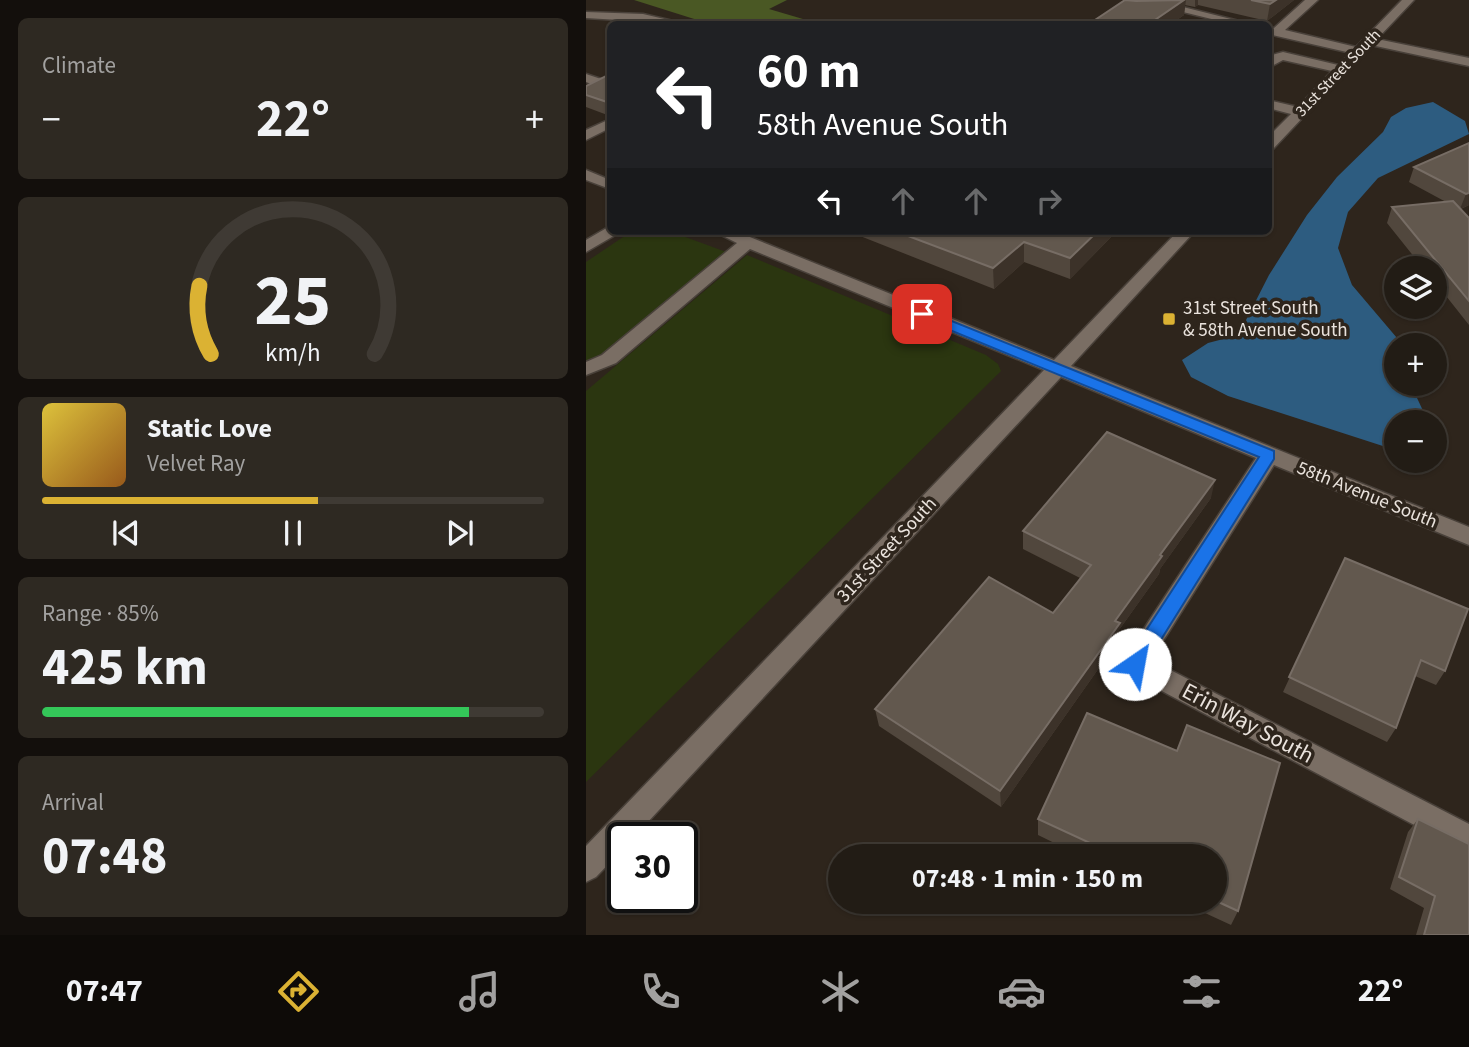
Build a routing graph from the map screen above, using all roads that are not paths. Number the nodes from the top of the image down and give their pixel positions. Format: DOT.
graph roads {
  1 [pos="1140,0"];
  2 [pos="1312,0"];
  3 [pos="1408,0"];
  4 [pos="586,15"];
  5 [pos="664,21"];
  6 [pos="1232,21"];
  7 [pos="1272,31"];
  8 [pos="1369,41"];
  9 [pos="1469,46"];
  10 [pos="1359,51"];
  11 [pos="1463,61"];
  12 [pos="1272,62"];
  13 [pos="1342,70"];
  14 [pos="586,78"];
  15 [pos="607,84"];
  16 [pos="607,84"];
  17 [pos="586,94"];
  18 [pos="1272,105"];
  19 [pos="1301,113"];
  20 [pos="607,125"];
  21 [pos="586,136"];
  22 [pos="1272,142"];
  23 [pos="586,174"];
  24 [pos="607,184"];
  25 [pos="607,234"];
  26 [pos="731,235"];
  27 [pos="1183,235"];
  28 [pos="748,242"];
  29 [pos="586,247"];
  30 [pos="586,369"];
  31 [pos="1056,369"];
  32 [pos="1269,455"];
  33 [pos="1469,536"];
  34 [pos="1469,840"];
  35 [pos="586,867"];
  1 -- 6 [label="street"];
  2 -- 7 [label="street"];
  3 -- 8 [label="street, 31st Street South"];
  4 -- 5 [label="street"];
  7 -- 10 [label="street"];
  8 -- 10 [label="street, 31st Street South"];
  8 -- 11 [label="street"];
  9 -- 11 [label="street"];
  10 -- 13 [label="street, 31st Street South"];
  12 -- 13 [label="street"];
  13 -- 19 [label="street, 31st Street South"];
  14 -- 15 [label="street"];
  16 -- 17 [label="street"];
  18 -- 19 [label="street"];
  19 -- 22 [label="street, 31st Street South"];
  20 -- 21 [label="street"];
  23 -- 24 [label="street"];
  25 -- 29 [label="street"];
  26 -- 28 [label="street, 58th Avenue South"];
  27 -- 31 [label="street, 31st Street South"];
  28 -- 30 [label="street"];
  28 -- 31 [label="street, 58th Avenue South"];
  31 -- 32 [label="street, 58th Avenue South"];
  31 -- 35 [label="street, 31st Street South"];
  32 -- 33 [label="street, 58th Avenue South"];
  32 -- 34 [label="street, Erin Way South"];
}
